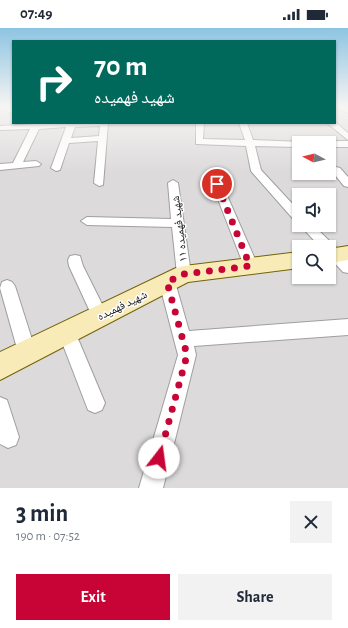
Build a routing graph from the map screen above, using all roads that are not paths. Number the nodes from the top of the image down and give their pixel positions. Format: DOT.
graph roads {
  1 [pos="35,128"];
  2 [pos="70,128"];
  3 [pos="104,128"];
  4 [pos="199,128"];
  5 [pos="245,128"];
  6 [pos="338,128"];
  7 [pos="103,138"];
  8 [pos="348,138"];
  9 [pos="66,141"];
  10 [pos="250,143"];
  11 [pos="292,144"];
  12 [pos="336,144"];
  13 [pos="348,144"];
  14 [pos="36,164"];
  15 [pos="17,165"];
  16 [pos="0,167"];
  17 [pos="56,168"];
  18 [pos="336,170"];
  19 [pos="98,183"];
  20 [pos="173,183"];
  21 [pos="217,184"];
  22 [pos="348,184"];
  23 [pos="292,210"];
  24 [pos="87,221"];
  25 [pos="178,223"];
  26 [pos="313,232"];
  27 [pos="321,240"];
  28 [pos="75,260"];
  29 [pos="292,261"];
  30 [pos="250,266"];
  31 [pos="176,278"];
  32 [pos="7,286"];
  33 [pos="100,316"];
  34 [pos="348,327"];
  35 [pos="67,332"];
  36 [pos="183,339"];
  37 [pos="27,352"];
  38 [pos="0,366"];
  39 [pos="95,403"];
  40 [pos="0,407"];
  41 [pos="8,437"];
  42 [pos="151,488"];
  1 -- 15 [label="street"];
  2 -- 9 [label="street"];
  3 -- 7 [label="street"];
  4 -- 10 [label="street"];
  5 -- 10 [label="street"];
  6 -- 8 [label="street"];
  7 -- 9 [label="street"];
  7 -- 19 [label="street"];
  9 -- 17 [label="street"];
  10 -- 11 [label="street"];
  10 -- 23 [label="street"];
  12 -- 13 [label="street"];
  14 -- 15 [label="street"];
  15 -- 16 [label="street"];
  18 -- 22 [label="street"];
  20 -- 25 [label="street, شهید فهمیده ۱۱"];
  21 -- 30 [label="street"];
  24 -- 25 [label="street"];
  25 -- 31 [label="street, شهید فهمیده ۱۱"];
  26 -- 27 [label="street"];
  28 -- 33 [label="street"];
  29 -- 30 [label="street, شهید فهمیده"];
  30 -- 31 [label="street, شهید فهمیده"];
  31 -- 33 [label="street, شهید فهمیده"];
  31 -- 36 [label="street, شهید فهمیده ۱۱"];
  32 -- 37 [label="street"];
  33 -- 35 [label="street, شهید فهمیده"];
  34 -- 36 [label="street"];
  35 -- 37 [label="street, شهید فهمیده"];
  35 -- 39 [label="street"];
  36 -- 42 [label="street, شهید فهمیده ۱۱"];
  37 -- 38 [label="street, شهید فهمیده"];
  40 -- 41 [label="street"];
}
